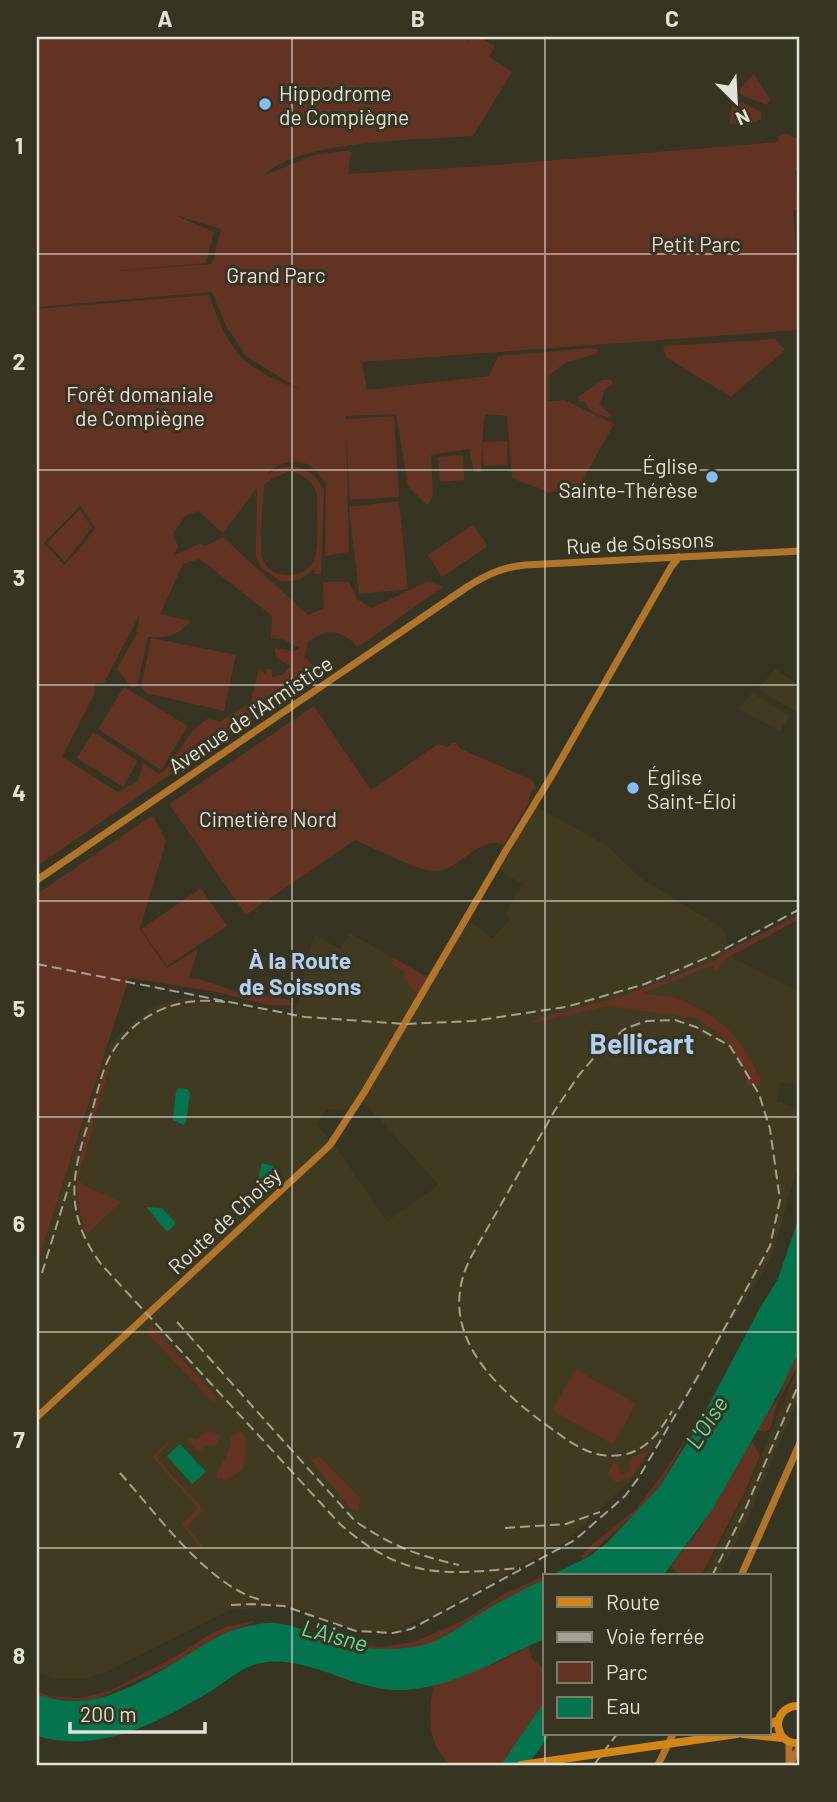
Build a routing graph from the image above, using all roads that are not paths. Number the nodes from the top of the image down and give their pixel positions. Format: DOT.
graph roads {
  1 [pos="800,551"];
  2 [pos="679,557"];
  3 [pos="483,577"];
  4 [pos="37,880"];
  5 [pos="37,1417"];
  6 [pos="800,1443"];
  7 [pos="742,1574"];
  8 [pos="800,1706"];
  9 [pos="778,1720"];
  10 [pos="770,1724"];
  11 [pos="672,1736"];
  12 [pos="725,1736"];
  13 [pos="755,1736"];
  14 [pos="786,1740"];
  15 [pos="800,1744"];
  16 [pos="521,1765"];
  17 [pos="658,1765"];
  18 [pos="790,1765"];
  1 -- 2 [label="main road, Rue de Soissons"];
  2 -- 3 [label="main road, Rue de Soissons"];
  2 -- 5 [label="main road, Route de Choisy"];
  3 -- 4 [label="main road, Avenue de l'Armistice"];
  6 -- 7 [label="main road"];
  8 -- 9 [label="main road"];
  9 -- 10 [label="main road"];
  9 -- 14 [label="main road"];
  11 -- 17 [label="main road"];
  12 -- 16 [label="main road, bridge"];
  13 -- 14 [label="main road"];
  14 -- 15 [label="main road"];
  14 -- 18 [label="main road"];
  15 -- 18 [label="main road"];
}
